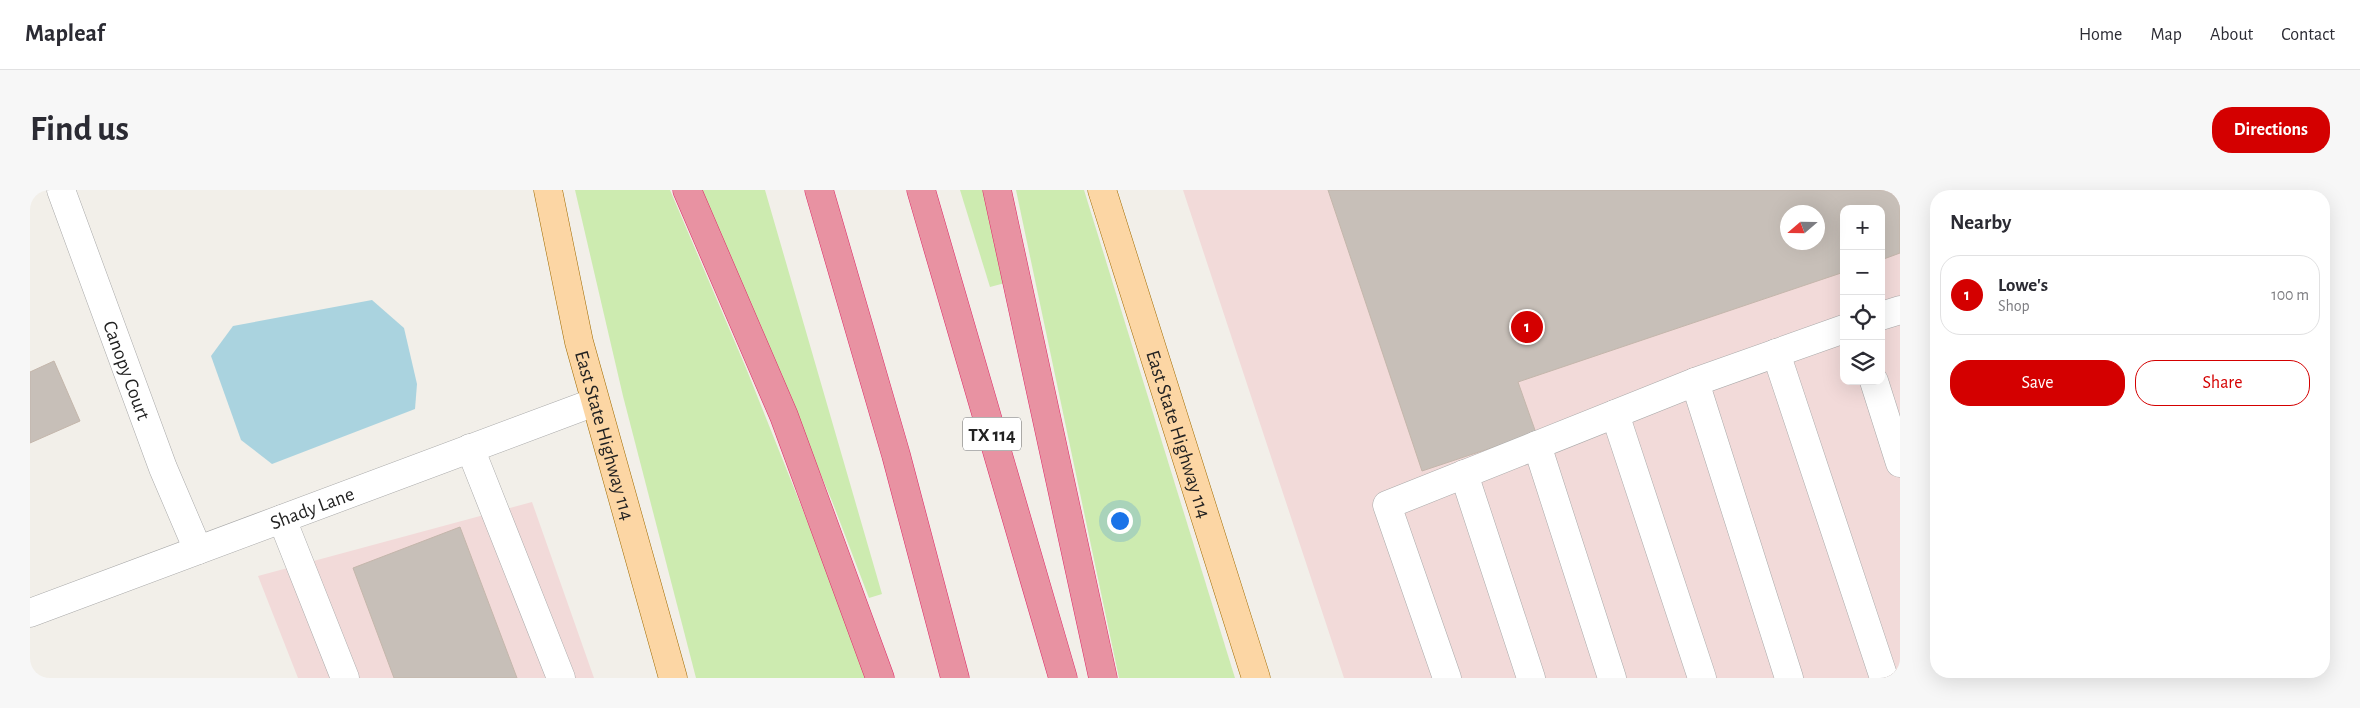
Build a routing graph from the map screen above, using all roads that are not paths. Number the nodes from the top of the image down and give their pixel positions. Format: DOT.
graph roads {
  1 [pos="61,190"];
  2 [pos="548,190"];
  3 [pos="687,190"];
  4 [pos="819,190"];
  5 [pos="921,190"];
  6 [pos="997,190"];
  7 [pos="1102,190"];
  8 [pos="1900,310"];
  9 [pos="1885,315"];
  10 [pos="1840,330"];
  11 [pos="1776,353"];
  12 [pos="1695,382"];
  13 [pos="1875,385"];
  14 [pos="596,402"];
  15 [pos="1615,414"];
  16 [pos="1536,445"];
  17 [pos="470,448"];
  18 [pos="1900,463"];
  19 [pos="1464,474"];
  20 [pos="282,519"];
  21 [pos="198,550"];
  22 [pos="30,613"];
  23 [pos="345,678"];
  24 [pos="560,678"];
  25 [pos="673,678"];
  26 [pos="880,678"];
  27 [pos="955,678"];
  28 [pos="1063,678"];
  29 [pos="1103,678"];
  30 [pos="1256,678"];
  31 [pos="1447,678"];
  32 [pos="1531,678"];
  33 [pos="1612,678"];
  34 [pos="1702,678"];
  35 [pos="1789,678"];
  36 [pos="1884,678"];
  1 -- 21 [label="street, Canopy Court"];
  2 -- 14 [label="main road, East State Highway 114"];
  3 -- 26 [label="highway"];
  4 -- 27 [label="highway"];
  5 -- 28 [label="highway, TX 114"];
  6 -- 29 [label="highway"];
  7 -- 30 [label="main road, East State Highway 114"];
  8 -- 9 [label="street"];
  10 -- 11 [label="street"];
  11 -- 12 [label="street"];
  11 -- 36 [label="street"];
  12 -- 15 [label="street"];
  12 -- 35 [label="street"];
  13 -- 18 [label="street"];
  14 -- 17 [label="street, Shady Lane"];
  14 -- 25 [label="main road, East State Highway 114"];
  15 -- 16 [label="street"];
  15 -- 34 [label="street"];
  16 -- 19 [label="street"];
  16 -- 33 [label="street"];
  17 -- 20 [label="street, Shady Lane"];
  17 -- 24 [label="street"];
  19 -- 31 [label="street"];
  19 -- 32 [label="street"];
  20 -- 21 [label="street, Shady Lane"];
  20 -- 23 [label="street"];
  21 -- 22 [label="street, Shady Lane"];
}
